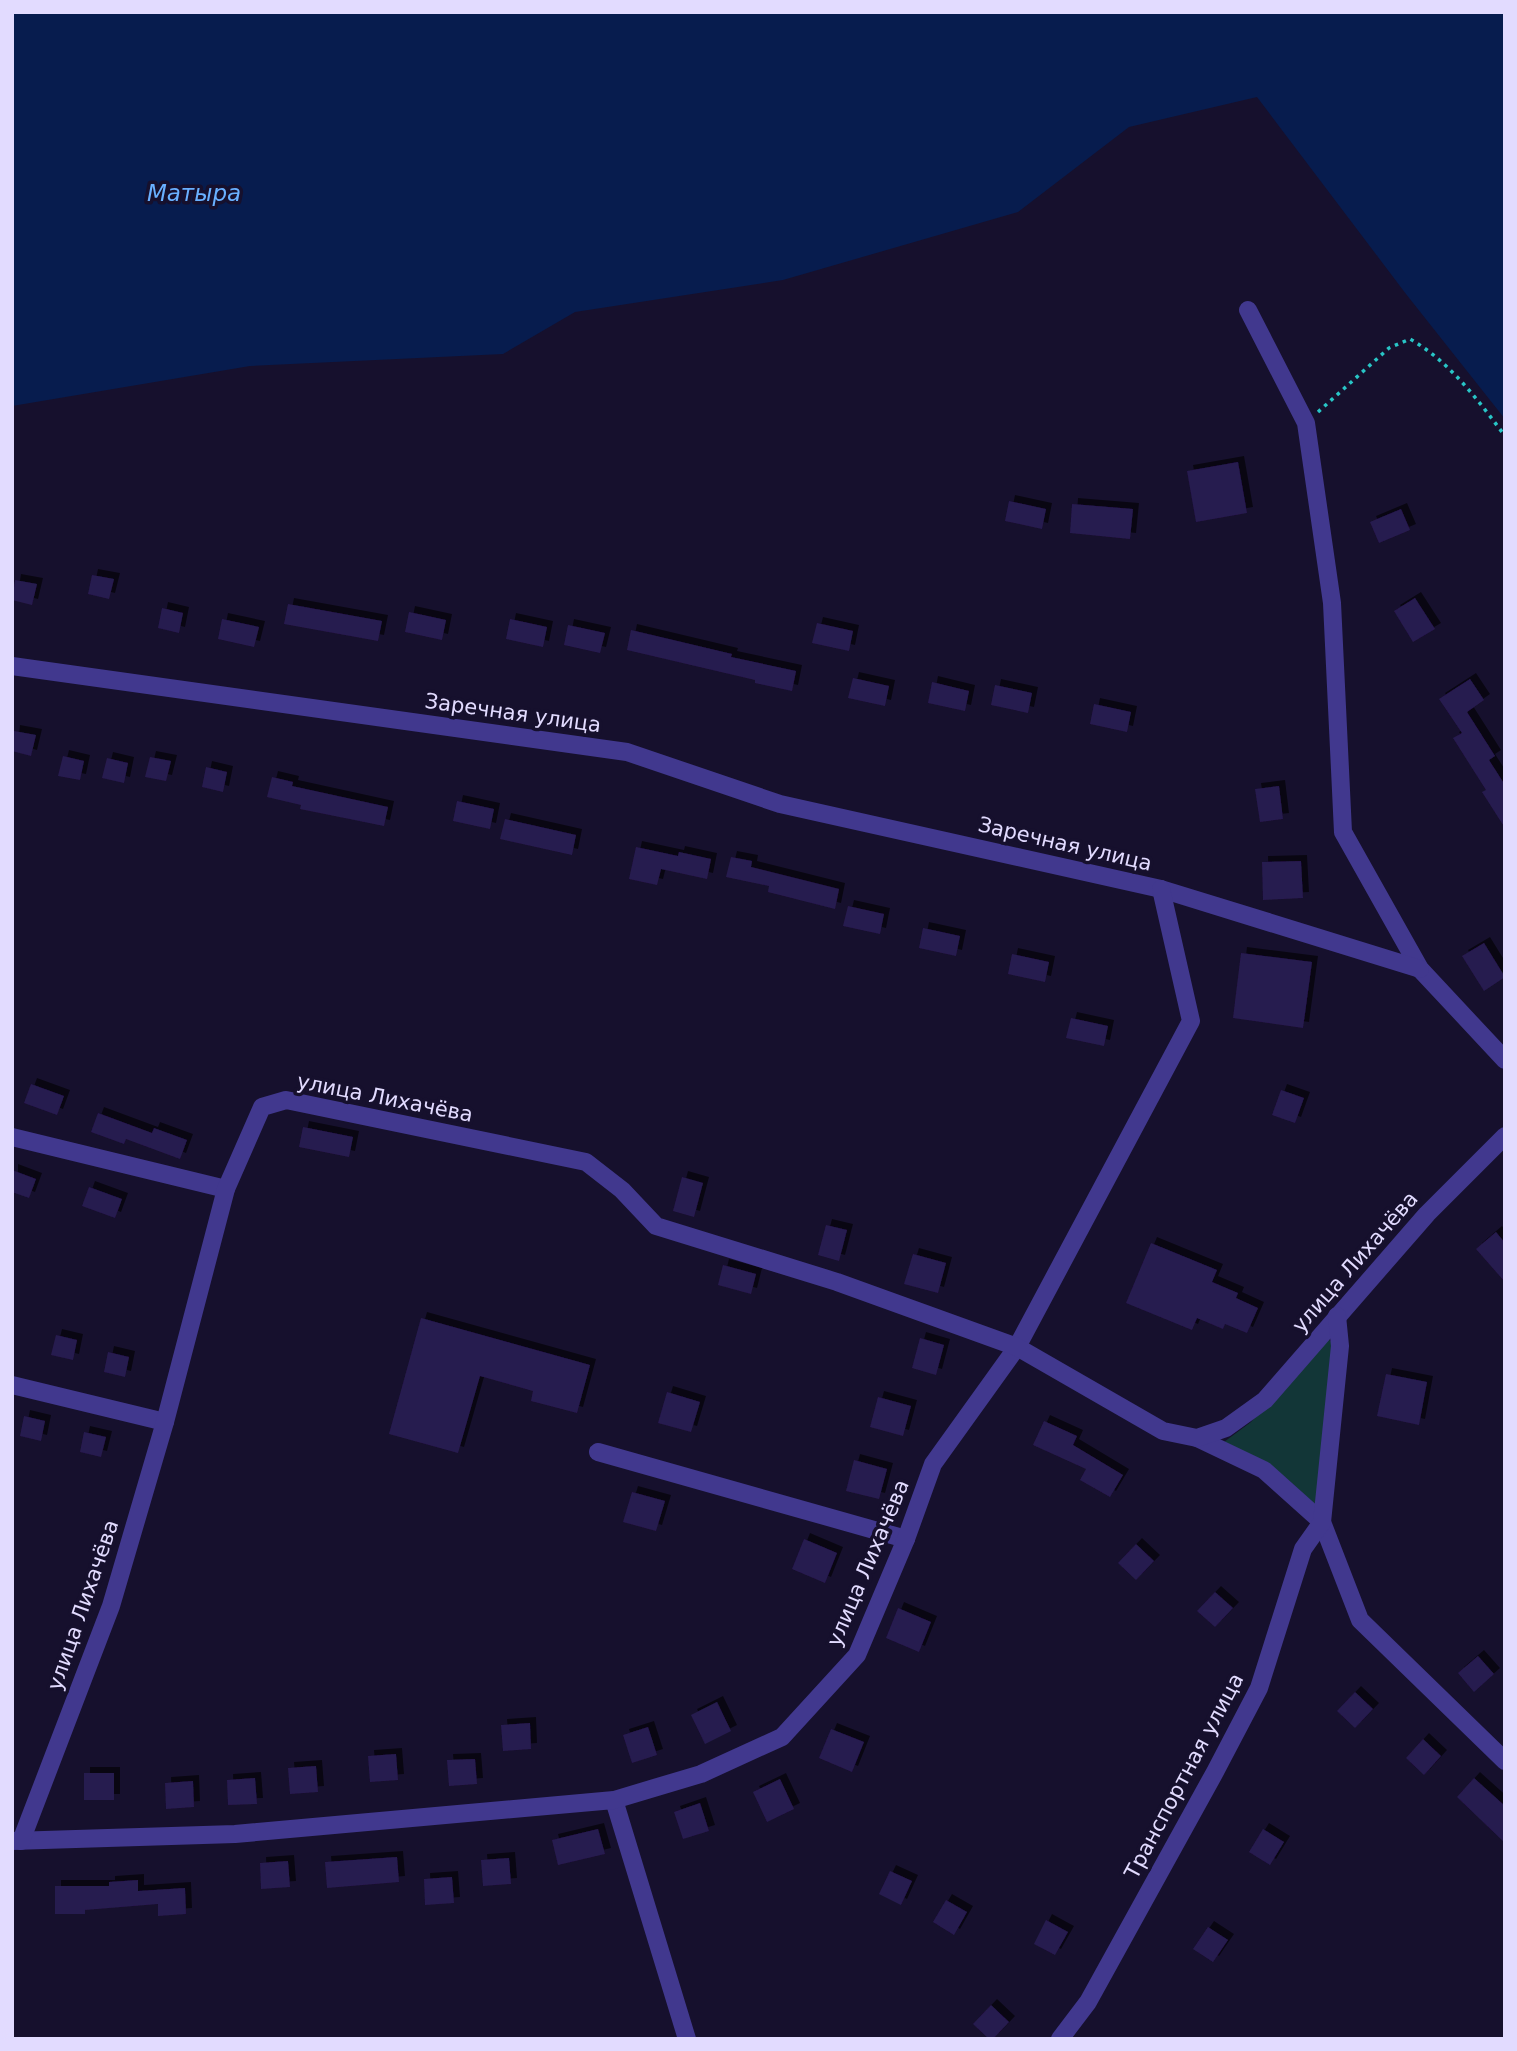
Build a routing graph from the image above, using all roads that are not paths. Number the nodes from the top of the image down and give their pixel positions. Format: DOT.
graph roads {
  1 [pos="1248,310"];
  2 [pos="12,666"];
  3 [pos="1161,889"];
  4 [pos="1420,969"];
  5 [pos="1505,1060"];
  6 [pos="1505,1136"];
  7 [pos="12,1137"];
  8 [pos="226,1189"];
  9 [pos="1338,1316"];
  10 [pos="1017,1347"];
  11 [pos="12,1385"];
  12 [pos="165,1422"];
  13 [pos="1197,1437"];
  14 [pos="598,1452"];
  15 [pos="1322,1522"];
  16 [pos="906,1539"];
  17 [pos="1505,1761"];
  18 [pos="614,1800"];
  19 [pos="17,1841"];
  20 [pos="687,2039"];
  21 [pos="1060,2039"];
  1 -- 4 [label="street"];
  2 -- 3 [label="street, Заречная улица"];
  3 -- 4 [label="street, Заречная улица"];
  3 -- 10 [label="street, улица Лихачёва"];
  4 -- 5 [label="street"];
  6 -- 9 [label="street, улица Лихачёва"];
  7 -- 8 [label="street"];
  8 -- 10 [label="street, улица Лихачёва"];
  8 -- 12 [label="street, улица Лихачёва"];
  9 -- 13 [label="street, улица Лихачёва"];
  9 -- 15 [label="street, Транспортная улица"];
  10 -- 13 [label="street, улица Лихачёва"];
  10 -- 16 [label="street, улица Лихачёва"];
  11 -- 12 [label="street"];
  12 -- 19 [label="street, улица Лихачёва"];
  13 -- 15 [label="street, Транспортная улица"];
  14 -- 16 [label="street"];
  15 -- 17 [label="street, Транспортная улица"];
  15 -- 21 [label="street, Транспортная улица"];
  16 -- 18 [label="street, улица Лихачёва"];
  18 -- 19 [label="street, улица Лихачёва"];
  18 -- 20 [label="street"];
}
